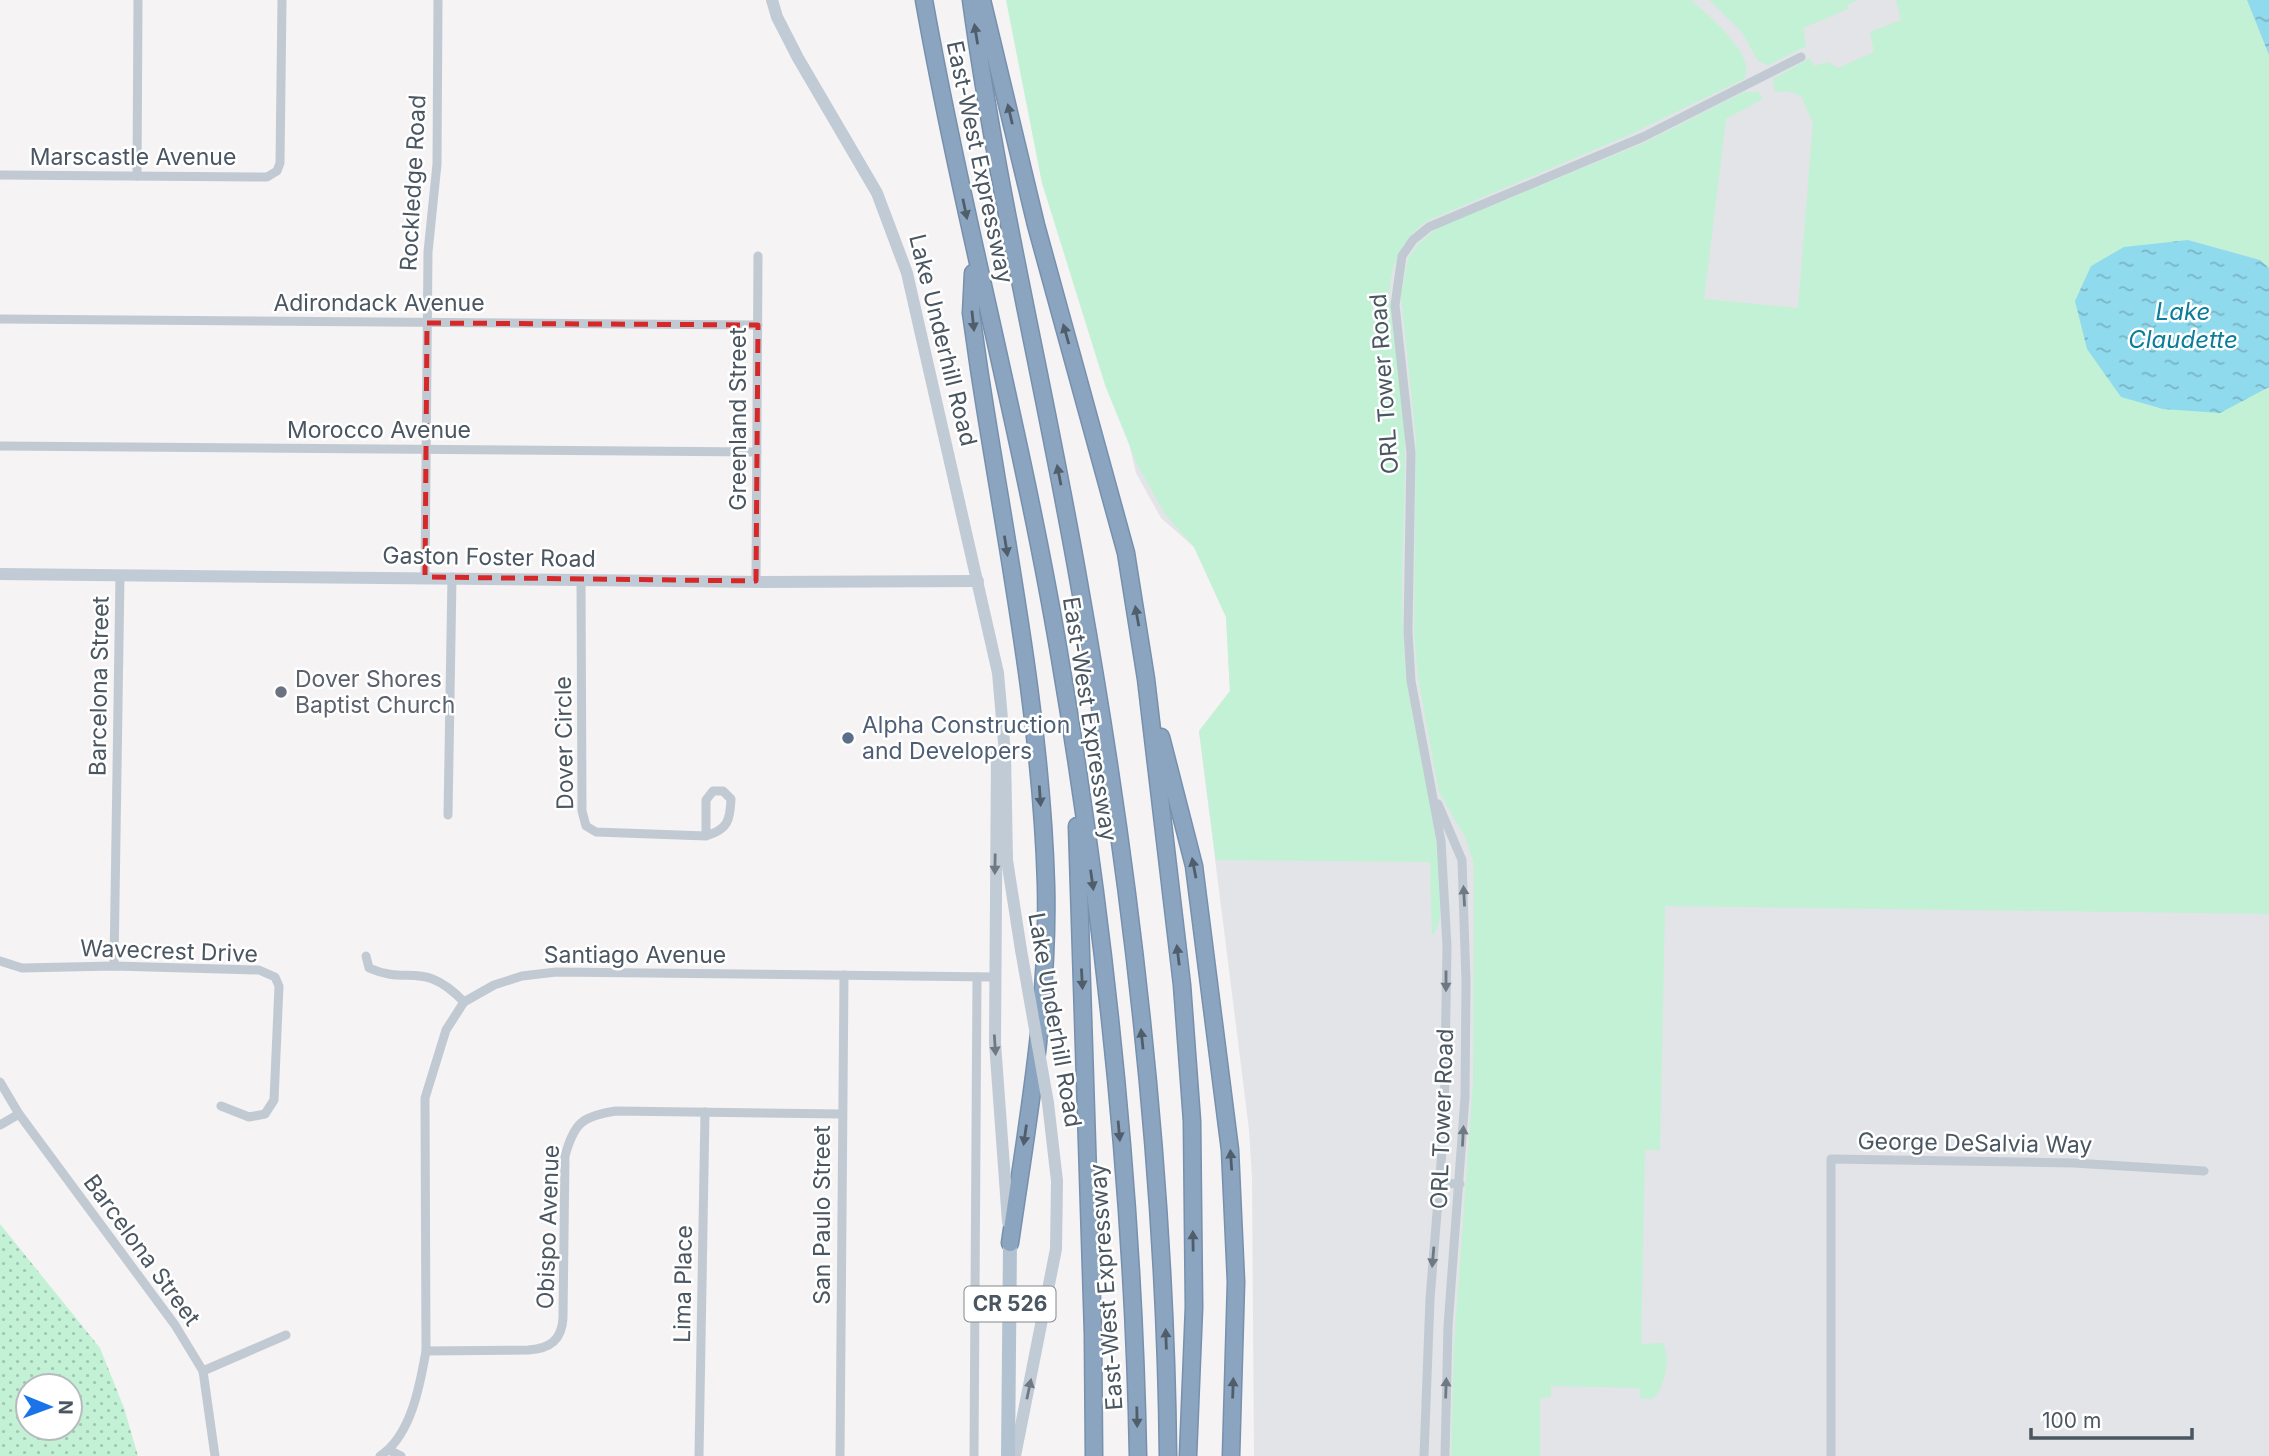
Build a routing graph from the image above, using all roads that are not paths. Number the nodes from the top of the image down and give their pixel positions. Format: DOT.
graph roads {
  1 [pos="138,0"];
  2 [pos="282,0"];
  3 [pos="438,0"];
  4 [pos="772,0"];
  5 [pos="924,0"];
  6 [pos="971,0"];
  7 [pos="982,0"];
  8 [pos="1801,57"];
  9 [pos="0,176"];
  10 [pos="137,176"];
  11 [pos="974,253"];
  12 [pos="758,256"];
  13 [pos="0,319"];
  14 [pos="427,323"];
  15 [pos="758,325"];
  16 [pos="0,446"];
  17 [pos="426,450"];
  18 [pos="757,452"];
  19 [pos="0,573"];
  20 [pos="120,575"];
  21 [pos="425,577"];
  22 [pos="452,578"];
  23 [pos="581,579"];
  24 [pos="757,581"];
  25 [pos="978,581"];
  26 [pos="998,673"];
  27 [pos="1146,679"];
  28 [pos="1079,789"];
  29 [pos="1432,790"];
  30 [pos="448,815"];
  31 [pos="706,836"];
  32 [pos="1447,946"];
  33 [pos="1465,946"];
  34 [pos="366,956"];
  35 [pos="0,961"];
  36 [pos="114,966"];
  37 [pos="844,975"];
  38 [pos="977,977"];
  39 [pos="993,977"];
  40 [pos="464,1002"];
  41 [pos="0,1082"];
  42 [pos="221,1105"];
  43 [pos="705,1112"];
  44 [pos="19,1114"];
  45 [pos="842,1114"];
  46 [pos="0,1125"];
  47 [pos="2204,1171"];
  48 [pos="1439,1183"];
  49 [pos="1461,1184"];
  50 [pos="1010,1243"];
  51 [pos="286,1335"];
  52 [pos="426,1351"];
  53 [pos="202,1371"];
  54 [pos="389,1450"];
  55 [pos="215,1456"];
  56 [pos="380,1456"];
  57 [pos="401,1456"];
  58 [pos="699,1456"];
  59 [pos="840,1456"];
  60 [pos="974,1456"];
  61 [pos="1008,1456"];
  62 [pos="1014,1456"];
  63 [pos="1094,1456"];
  64 [pos="1138,1456"];
  65 [pos="1168,1456"];
  66 [pos="1188,1456"];
  67 [pos="1231,1456"];
  68 [pos="1424,1456"];
  69 [pos="1445,1456"];
  70 [pos="1831,1456"];
  1 -- 10 [label="street"];
  2 -- 10 [label="street, Marscastle Avenue"];
  3 -- 14 [label="street, Rockledge Road"];
  4 -- 25 [label="main road, Lake Underhill Road / CR 526"];
  5 -- 11 [label="highway, East-West Expressway, one-way"];
  65 -- 6 [label="highway, East-West Expressway, one-way"];
  27 -- 7 [label="highway, one-way"];
  8 -- 29 [label="street, ORL Tower Road"];
  9 -- 10 [label="street, Marscastle Avenue"];
  11 -- 28 [label="highway, East-West Expressway"];
  11 -- 50 [label="highway, one-way"];
  12 -- 15 [label="street, Greenland Street"];
  13 -- 14 [label="street, Adirondack Avenue"];
  14 -- 15 [label="street, Adirondack Avenue"];
  14 -- 17 [label="street, Rockledge Road"];
  15 -- 18 [label="street, Greenland Street"];
  16 -- 17 [label="street, Morocco Avenue"];
  17 -- 18 [label="street, Morocco Avenue"];
  17 -- 21 [label="street, Rockledge Road"];
  18 -- 24 [label="street, Greenland Street"];
  19 -- 20 [label="main road, Gaston Foster Road"];
  20 -- 21 [label="main road, Gaston Foster Road"];
  20 -- 36 [label="street, Barcelona Street"];
  21 -- 22 [label="main road, Gaston Foster Road"];
  22 -- 23 [label="main road, Gaston Foster Road"];
  22 -- 30 [label="street"];
  23 -- 24 [label="main road, Gaston Foster Road"];
  23 -- 31 [label="street, Dover Circle"];
  24 -- 25 [label="main road, Gaston Foster Road"];
  25 -- 26 [label="main road, Lake Underhill Road / CR 526"];
  26 -- 39 [label="main road, Lake Underhill Road / CR 526, one-way"];
  62 -- 26 [label="main road, Lake Underhill Road / CR 526, one-way, bridge"];
  66 -- 27 [label="highway, one-way"];
  67 -- 27 [label="highway, one-way"];
  28 -- 63 [label="highway, one-way"];
  28 -- 64 [label="highway, East-West Expressway, one-way"];
  29 -- 32 [label="street, ORL Tower Road"];
  33 -- 29 [label="street, ORL Tower Road, one-way"];
  31 -- 31 [label="street"];
  32 -- 33 [label="street"];
  32 -- 48 [label="street, ORL Tower Road, one-way"];
  49 -- 33 [label="street, ORL Tower Road, one-way"];
  34 -- 40 [label="street"];
  35 -- 36 [label="street, Wavecrest Drive"];
  36 -- 42 [label="street, Wavecrest Drive"];
  37 -- 38 [label="street, Santiago Avenue"];
  37 -- 40 [label="street, Santiago Avenue"];
  37 -- 45 [label="street, San Paulo Street"];
  38 -- 39 [label="street, Santiago Avenue"];
  38 -- 60 [label="street"];
  39 -- 50 [label="main road, Lake Underhill Road / CR 526, one-way"];
  40 -- 52 [label="street"];
  41 -- 44 [label="street, Barcelona Street"];
  43 -- 45 [label="street, Obispo Avenue"];
  43 -- 52 [label="street, Obispo Avenue"];
  43 -- 58 [label="street, Lima Place"];
  44 -- 46 [label="street"];
  44 -- 53 [label="street, Barcelona Street"];
  45 -- 59 [label="street, San Paulo Street"];
  47 -- 70 [label="street, George DeSalvia Way"];
  48 -- 49 [label="street"];
  48 -- 68 [label="street, ORL Tower Road, one-way"];
  69 -- 49 [label="street, ORL Tower Road, one-way"];
  50 -- 61 [label="main road, Lake Underhill Road / CR 526"];
  51 -- 53 [label="street"];
  52 -- 54 [label="street"];
  53 -- 55 [label="street, Barcelona Street"];
  54 -- 56 [label="street"];
  54 -- 57 [label="street"];
}
